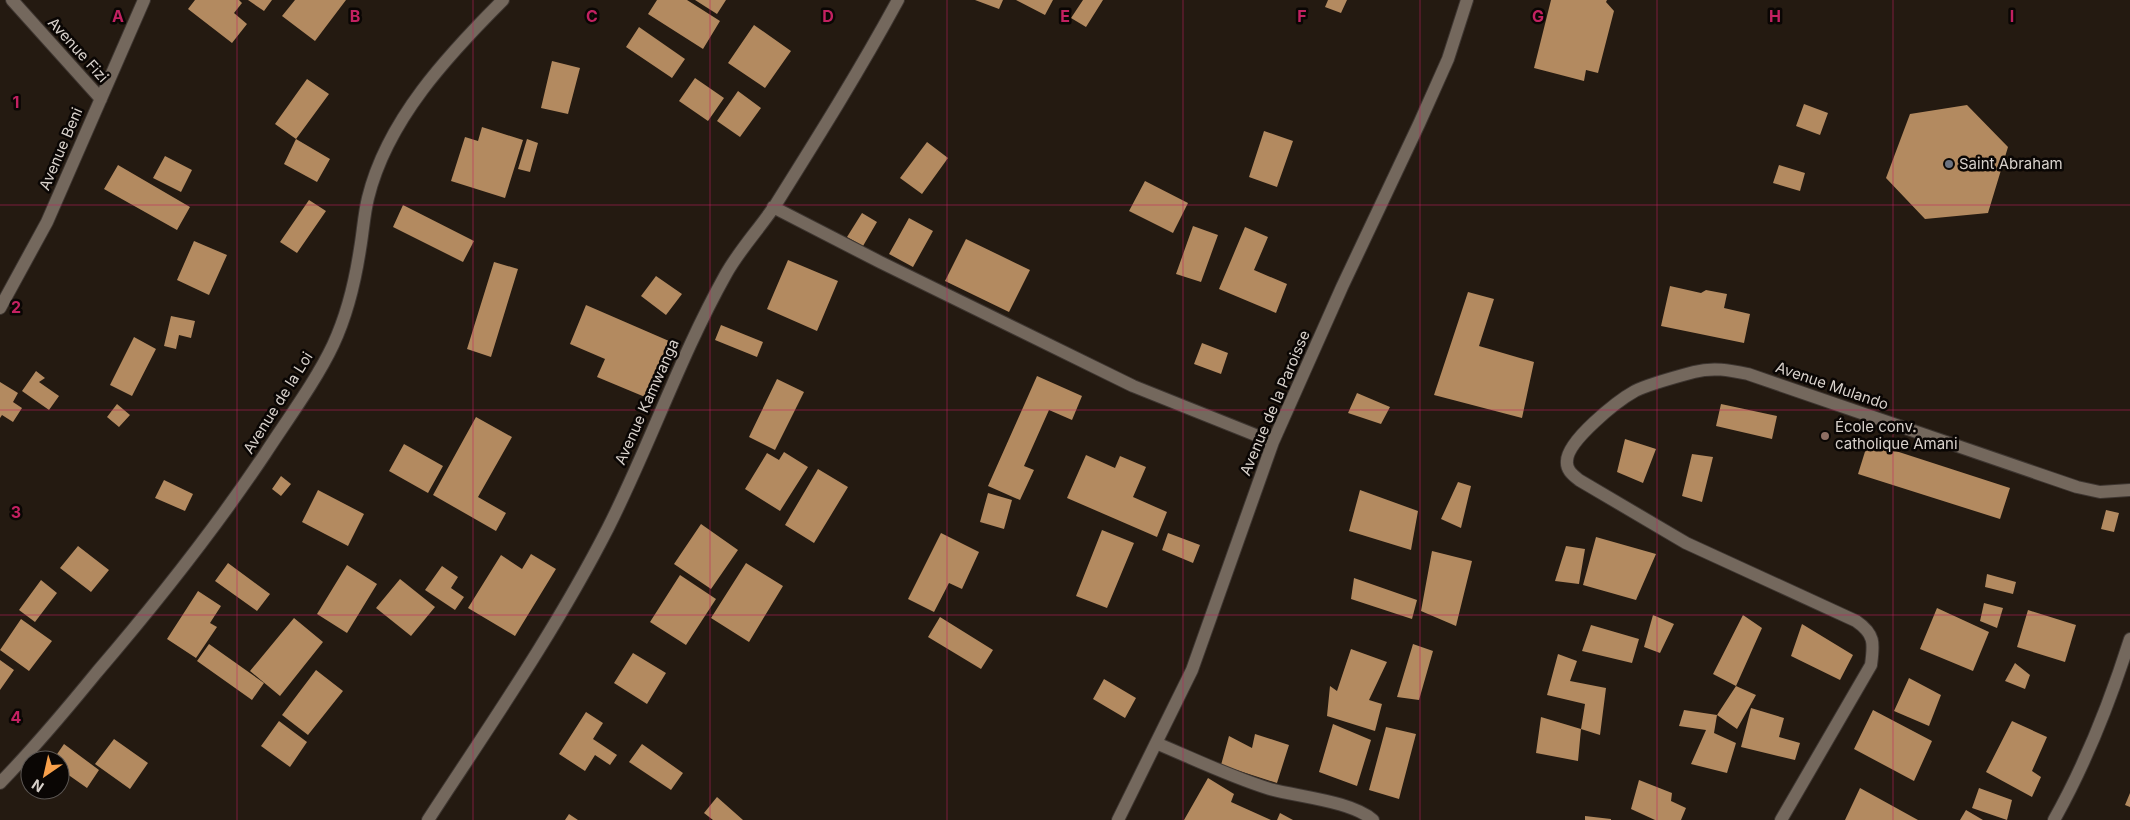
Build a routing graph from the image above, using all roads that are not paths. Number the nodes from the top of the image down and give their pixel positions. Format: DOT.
graph roads {
  1 [pos="12,0"];
  2 [pos="144,0"];
  3 [pos="503,0"];
  4 [pos="898,0"];
  5 [pos="1467,0"];
  6 [pos="101,99"];
  7 [pos="773,207"];
  8 [pos="0,308"];
  9 [pos="1273,442"];
  10 [pos="2130,490"];
  11 [pos="2130,640"];
  12 [pos="1156,743"];
  13 [pos="0,783"];
  14 [pos="428,820"];
  15 [pos="1118,820"];
  16 [pos="1373,820"];
  17 [pos="1781,820"];
  18 [pos="2054,820"];
  1 -- 6 [label="street, Avenue Fizi"];
  2 -- 6 [label="street, Avenue Beni"];
  3 -- 13 [label="street, Avenue de la Loi"];
  4 -- 7 [label="street, Avenue Kamwanga"];
  5 -- 9 [label="street, Avenue de la Paroisse"];
  6 -- 8 [label="street, Avenue Beni"];
  7 -- 9 [label="street"];
  7 -- 14 [label="street, Avenue Kamwanga"];
  9 -- 12 [label="street, Avenue de la Paroisse"];
  10 -- 17 [label="street, Avenue Mulando"];
  11 -- 18 [label="street"];
  12 -- 15 [label="street, Avenue de la Paroisse"];
  12 -- 16 [label="street"];
}
